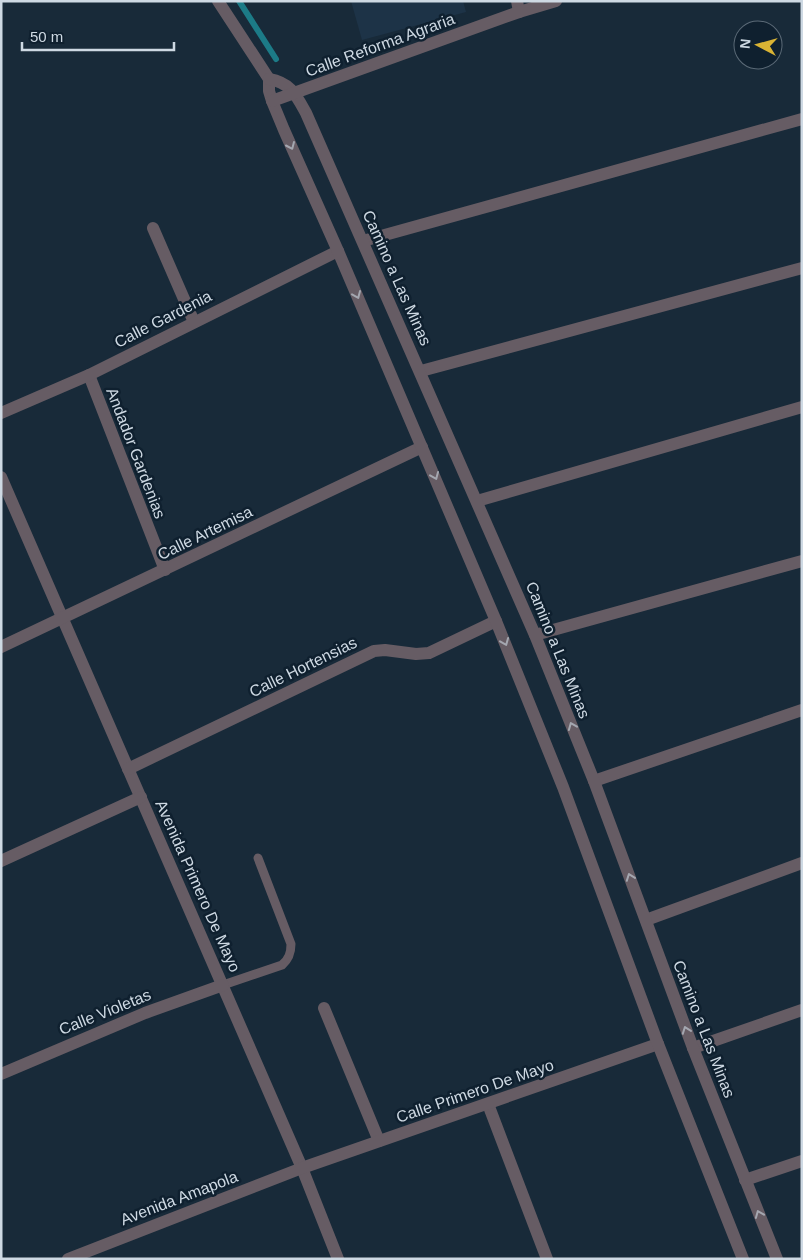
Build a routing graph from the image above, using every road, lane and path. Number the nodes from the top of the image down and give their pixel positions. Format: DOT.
graph roads {
  1 [pos="218,1"];
  2 [pos="556,1"];
  3 [pos="518,6"];
  4 [pos="269,79"];
  5 [pos="294,92"];
  6 [pos="272,101"];
  7 [pos="802,119"];
  8 [pos="152,228"];
  9 [pos="363,241"];
  10 [pos="338,251"];
  11 [pos="802,268"];
  12 [pos="194,322"];
  13 [pos="421,371"];
  14 [pos="88,375"];
  15 [pos="802,407"];
  16 [pos="1,413"];
  17 [pos="422,447"];
  18 [pos="1,477"];
  19 [pos="477,501"];
  20 [pos="802,561"];
  21 [pos="165,570"];
  22 [pos="63,618"];
  23 [pos="496,621"];
  24 [pos="535,635"];
  25 [pos="1,647"];
  26 [pos="802,710"];
  27 [pos="128,769"];
  28 [pos="594,781"];
  29 [pos="141,797"];
  30 [pos="258,858"];
  31 [pos="1,861"];
  32 [pos="802,863"];
  33 [pos="646,920"];
  34 [pos="223,985"];
  35 [pos="324,1008"];
  36 [pos="802,1010"];
  37 [pos="658,1044"];
  38 [pos="693,1048"];
  39 [pos="1,1074"];
  40 [pos="488,1104"];
  41 [pos="379,1141"];
  42 [pos="802,1161"];
  43 [pos="302,1168"];
  44 [pos="745,1180"];
  45 [pos="68,1259"];
  46 [pos="338,1259"];
  47 [pos="547,1259"];
  48 [pos="743,1259"];
  49 [pos="777,1259"];
  1 -- 4 [label="street"];
  2 -- 3 [label="street, Calle Reforma Agraria"];
  3 -- 5 [label="street, Calle Reforma Agraria"];
  4 -- 5 [label="street"];
  4 -- 6 [label="street"];
  5 -- 6 [label="street, Calle Reforma Agraria"];
  5 -- 9 [label="street, Camino a Las Minas"];
  6 -- 10 [label="street, one-way"];
  7 -- 9 [label="street"];
  8 -- 12 [label="street"];
  9 -- 13 [label="street, Camino a Las Minas"];
  10 -- 12 [label="street, Calle Gardenia"];
  10 -- 17 [label="street, one-way"];
  11 -- 13 [label="street"];
  12 -- 14 [label="street, Calle Gardenia"];
  13 -- 19 [label="street, Camino a Las Minas"];
  14 -- 16 [label="street, Calle Gardenia"];
  14 -- 21 [label="street, Andador Gardenias"];
  15 -- 19 [label="street"];
  17 -- 21 [label="street, Calle Artemisa"];
  17 -- 23 [label="street, one-way"];
  18 -- 22 [label="street, Avenida Primero De Mayo"];
  19 -- 24 [label="street, Camino a Las Minas"];
  20 -- 24 [label="street"];
  21 -- 22 [label="street, Calle Artemisa"];
  22 -- 25 [label="street, Calle Artemisa"];
  22 -- 27 [label="street, Avenida Primero De Mayo"];
  23 -- 27 [label="street, Calle Hortensias"];
  23 -- 37 [label="street, one-way"];
  28 -- 24 [label="street, Camino a Las Minas, one-way"];
  26 -- 28 [label="street"];
  27 -- 29 [label="street, Avenida Primero De Mayo"];
  33 -- 28 [label="street, Camino a Las Minas, one-way"];
  29 -- 31 [label="street"];
  29 -- 34 [label="street, Avenida Primero De Mayo"];
  30 -- 34 [label="lane"];
  32 -- 33 [label="street"];
  38 -- 33 [label="street, Camino a Las Minas, one-way"];
  34 -- 39 [label="street, Calle Violetas"];
  34 -- 43 [label="street, Avenida Primero De Mayo"];
  35 -- 41 [label="street"];
  36 -- 38 [label="street"];
  37 -- 40 [label="street, Calle Primero De Mayo"];
  37 -- 48 [label="street"];
  38 -- 44 [label="street, Camino a Las Minas"];
  40 -- 41 [label="street, Calle Primero De Mayo"];
  40 -- 47 [label="street"];
  41 -- 43 [label="street, Calle Primero De Mayo"];
  42 -- 44 [label="street"];
  43 -- 45 [label="street, Avenida Amapola"];
  43 -- 46 [label="street, Avenida Primero De Mayo"];
  49 -- 44 [label="street, Camino a Las Minas, one-way"];
}
